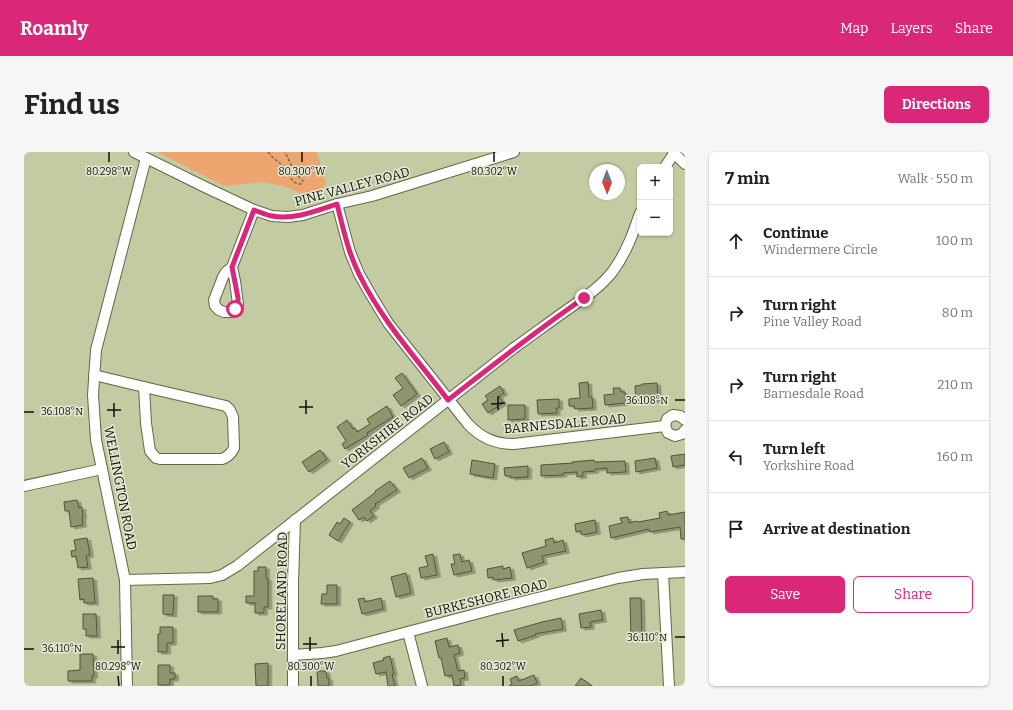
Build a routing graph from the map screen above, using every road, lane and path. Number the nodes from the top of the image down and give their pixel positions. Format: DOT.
graph roads {
  1 [pos="134,152"];
  2 [pos="268,152"];
  3 [pos="285,152"];
  4 [pos="514,152"];
  5 [pos="674,152"];
  6 [pos="146,158"];
  7 [pos="667,164"];
  8 [pos="685,164"];
  9 [pos="337,204"];
  10 [pos="254,210"];
  11 [pos="637,222"];
  12 [pos="232,267"];
  13 [pos="94,375"];
  14 [pos="144,387"];
  15 [pos="448,400"];
  16 [pos="685,420"];
  17 [pos="665,426"];
  18 [pos="685,430"];
  19 [pos="102,469"];
  20 [pos="24,486"];
  21 [pos="295,520"];
  22 [pos="685,572"];
  23 [pos="662,573"];
  24 [pos="125,580"];
  25 [pos="408,632"];
  26 [pos="293,655"];
  27 [pos="127,686"];
  28 [pos="293,686"];
  29 [pos="422,686"];
  30 [pos="669,686"];
  1 -- 6 [label="street, PINE VALLEY ROAD"];
  2 -- 3 [label="path"];
  4 -- 9 [label="street, PINE VALLEY ROAD"];
  5 -- 7 [label="street"];
  5 -- 8 [label="street"];
  6 -- 10 [label="street, PINE VALLEY ROAD"];
  6 -- 13 [label="street, WELLINGTON ROAD"];
  9 -- 10 [label="street, PINE VALLEY ROAD"];
  9 -- 15 [label="street, BARNESDALE ROAD"];
  10 -- 12 [label="street"];
  11 -- 15 [label="street, YORKSHIRE ROAD"];
  13 -- 14 [label="street"];
  13 -- 19 [label="street, WELLINGTON ROAD"];
  14 -- 14 [label="street"];
  15 -- 17 [label="street, BARNESDALE ROAD"];
  15 -- 21 [label="street, YORKSHIRE ROAD"];
  16 -- 17 [label="street"];
  17 -- 18 [label="street"];
  19 -- 20 [label="street"];
  19 -- 24 [label="street, WELLINGTON ROAD"];
  21 -- 24 [label="street, YORKSHIRE ROAD"];
  21 -- 26 [label="street, SHORELAND ROAD"];
  22 -- 23 [label="street, BURKESHORE ROAD"];
  23 -- 25 [label="street, BURKESHORE ROAD"];
  23 -- 30 [label="street"];
  24 -- 27 [label="street, WELLINGTON ROAD"];
  25 -- 26 [label="street, BURKESHORE ROAD"];
  25 -- 29 [label="street"];
  26 -- 28 [label="street, SHORELAND ROAD"];
}
